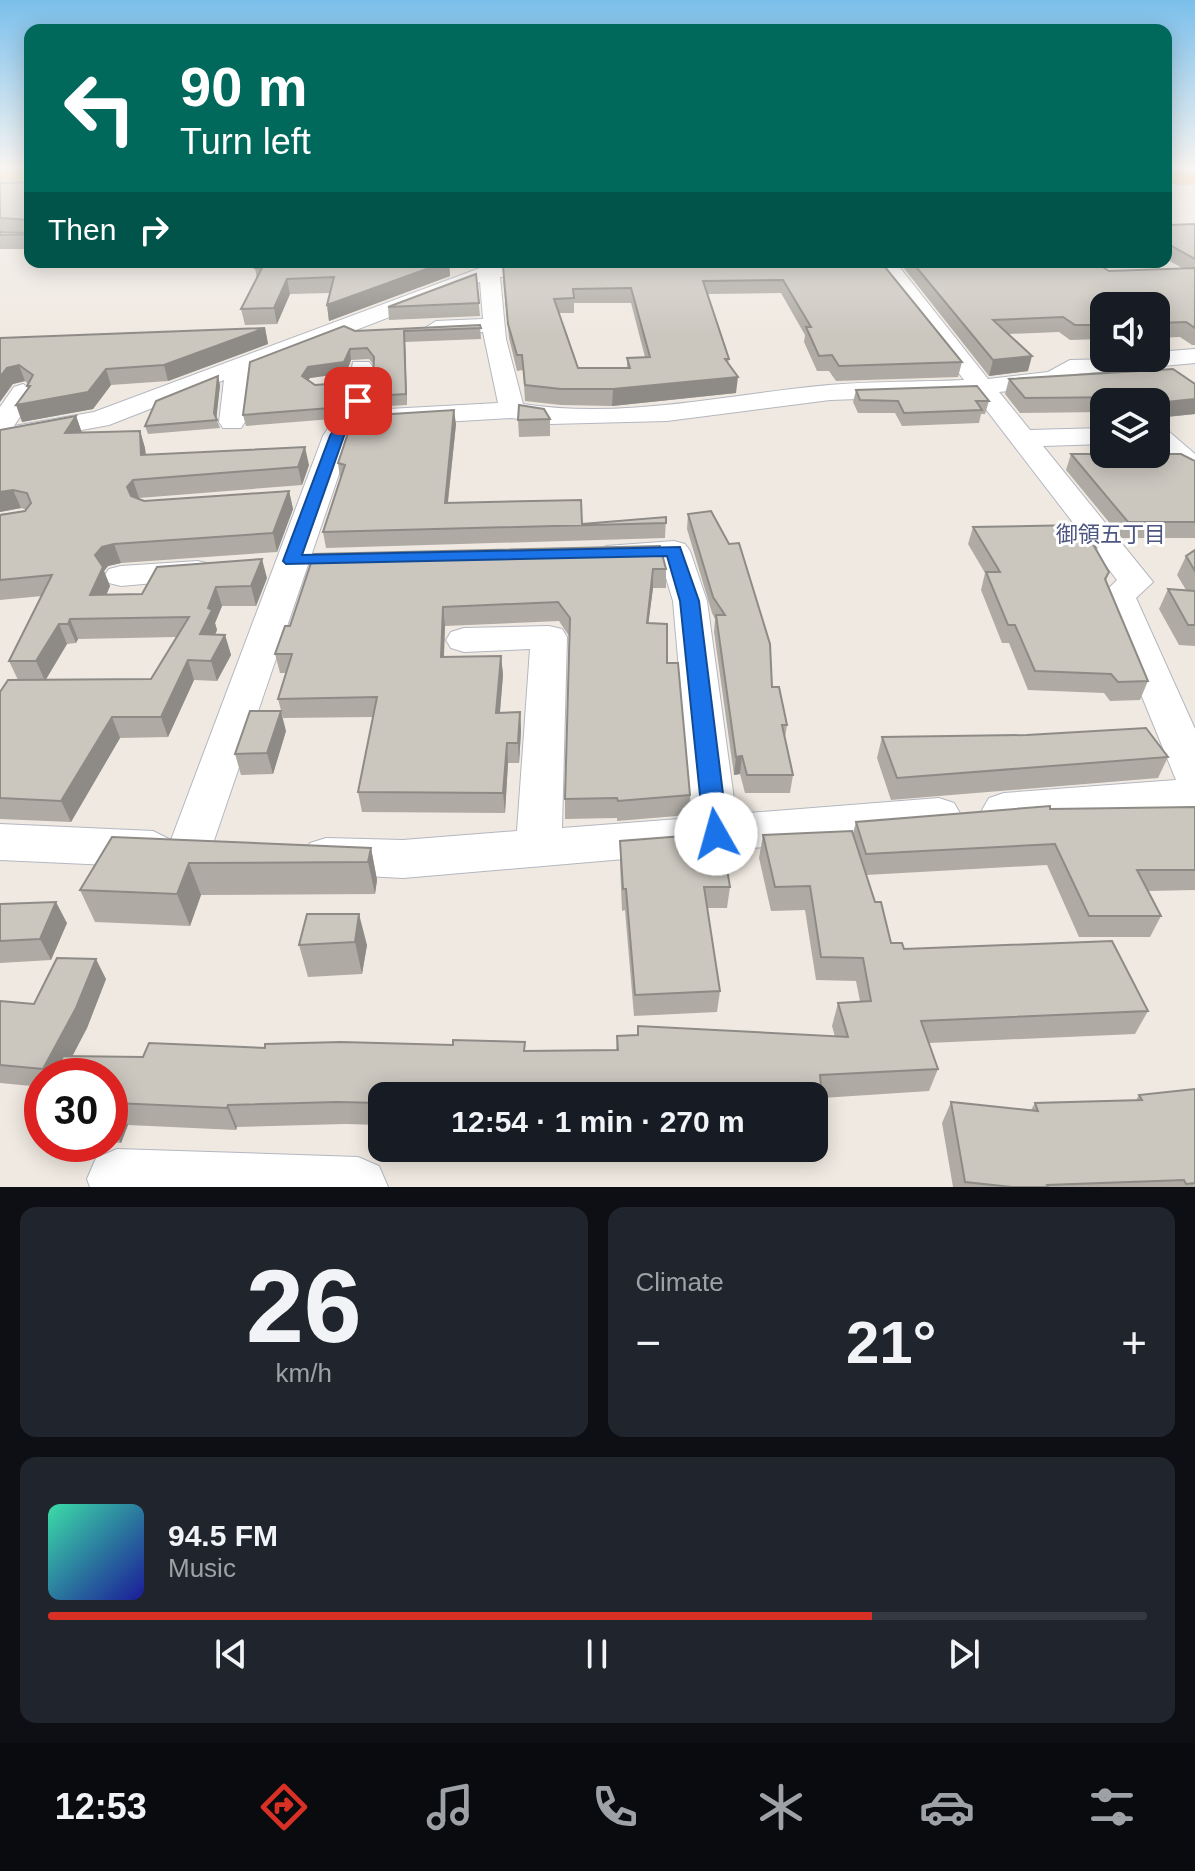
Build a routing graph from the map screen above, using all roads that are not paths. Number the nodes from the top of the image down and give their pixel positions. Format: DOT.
graph roads {
  1 [pos="484,268"];
  2 [pos="489,268"];
  3 [pos="526,268"];
  4 [pos="888,268"];
  5 [pos="564,270"];
  6 [pos="493,325"];
  7 [pos="329,332"];
  8 [pos="255,335"];
  9 [pos="1195,356"];
  10 [pos="238,366"];
  11 [pos="333,384"];
  12 [pos="979,387"];
  13 [pos="23,392"];
  14 [pos="512,410"];
  15 [pos="356,419"];
  16 [pos="232,422"];
  17 [pos="0,427"];
  18 [pos="1090,436"];
  19 [pos="0,437"];
  20 [pos="1026,438"];
  21 [pos="1170,447"];
  22 [pos="1195,468"];
  23 [pos="583,555"];
  24 [pos="279,564"];
  25 [pos="121,576"];
  26 [pos="464,640"];
  27 [pos="1195,776"];
  28 [pos="1195,795"];
  29 [pos="716,834"];
  30 [pos="0,842"];
  31 [pos="539,847"];
  32 [pos="190,851"];
  33 [pos="235,853"];
  34 [pos="281,854"];
  35 [pos="117,1179"];
  36 [pos="358,1187"];
  1 -- 7 [label="street"];
  2 -- 6 [label="street"];
  3 -- 5 [label="street"];
  4 -- 12 [label="street"];
  6 -- 7 [label="street"];
  6 -- 14 [label="street"];
  7 -- 8 [label="street"];
  7 -- 10 [label="street"];
  9 -- 12 [label="street"];
  10 -- 16 [label="street"];
  10 -- 19 [label="street"];
  11 -- 15 [label="street"];
  12 -- 14 [label="street"];
  12 -- 20 [label="street"];
  13 -- 17 [label="street"];
  14 -- 15 [label="street"];
  15 -- 24 [label="street"];
  18 -- 20 [label="street"];
  20 -- 27 [label="street"];
  21 -- 22 [label="street"];
  23 -- 29 [label="street"];
  24 -- 25 [label="street"];
  24 -- 32 [label="street"];
  26 -- 31 [label="street"];
  28 -- 29 [label="street"];
  29 -- 31 [label="street"];
  30 -- 32 [label="street"];
  31 -- 34 [label="street"];
  32 -- 33 [label="street"];
  35 -- 36 [label="street"];
}
